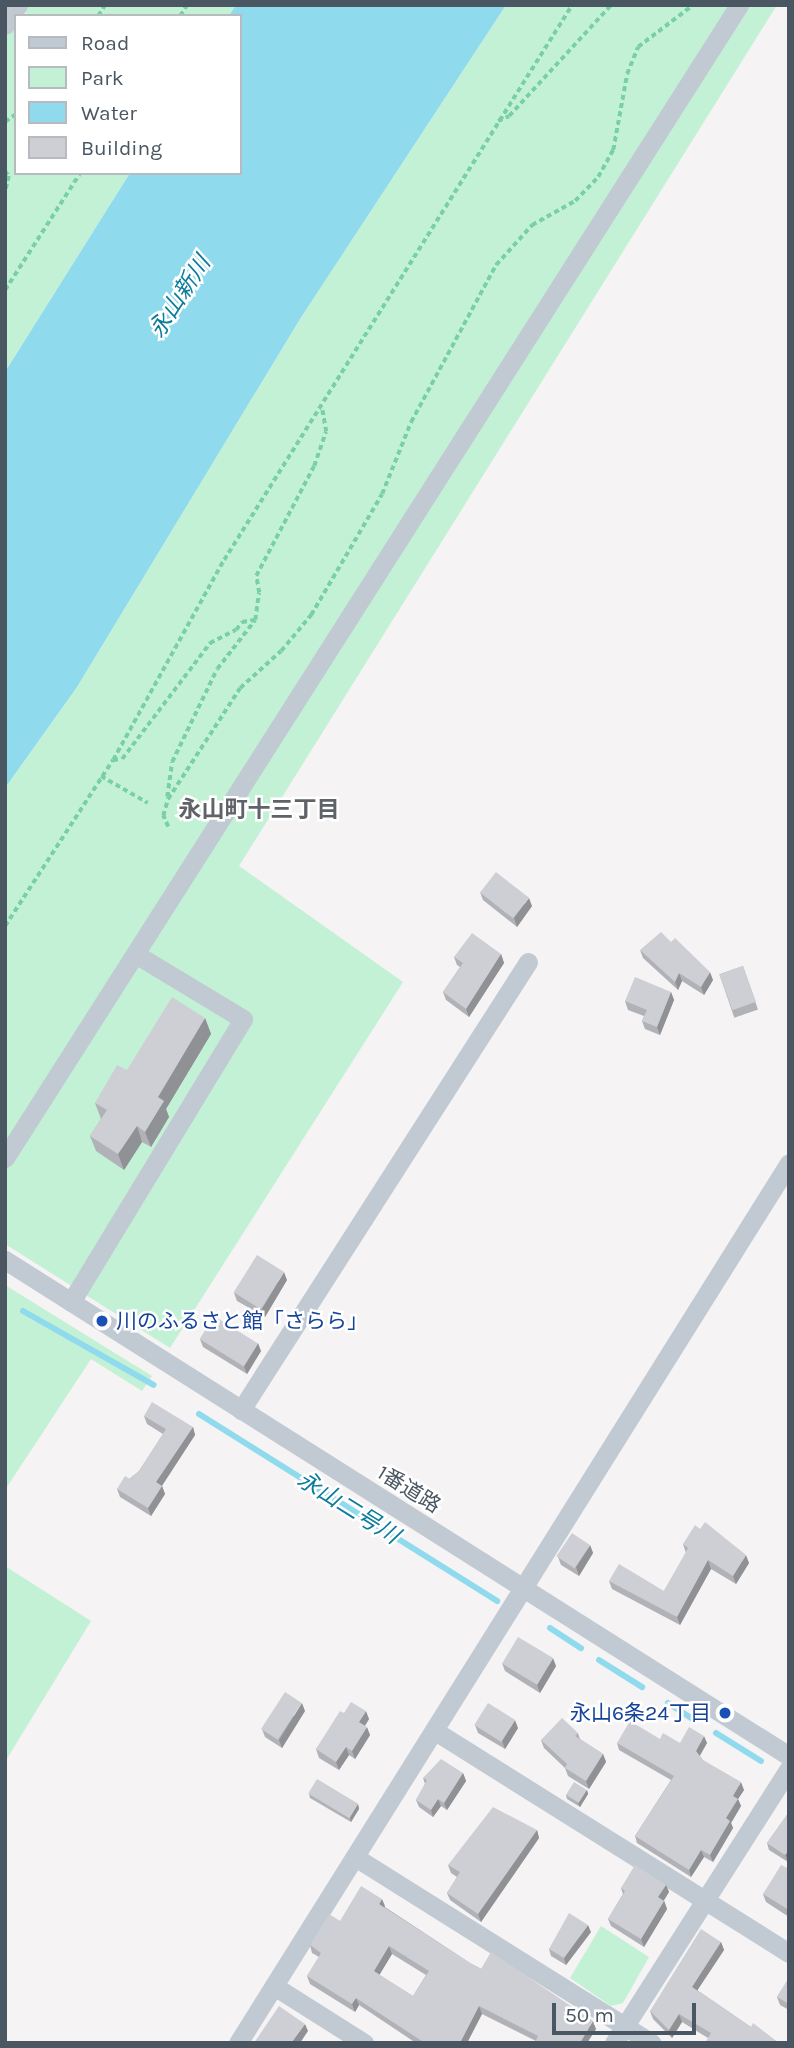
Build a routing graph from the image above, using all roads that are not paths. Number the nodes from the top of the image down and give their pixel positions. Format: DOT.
graph roads {
  1 [pos="18,5"];
  2 [pos="739,5"];
  3 [pos="5,25"];
  4 [pos="137,956"];
  5 [pos="528,962"];
  6 [pos="5,1158"];
  7 [pos="789,1163"];
  8 [pos="5,1261"];
  9 [pos="71,1302"];
  10 [pos="241,1410"];
  11 [pos="523,1588"];
  12 [pos="435,1731"];
  13 [pos="789,1756"];
  14 [pos="789,1768"];
  15 [pos="355,1857"];
  16 [pos="706,1901"];
  17 [pos="789,1954"];
  18 [pos="274,1986"];
  19 [pos="619,2034"];
  20 [pos="238,2043"];
  21 [pos="364,2043"];
  22 [pos="651,2043"];
  1 -- 3 [label="street"];
  2 -- 4 [label="street"];
  4 -- 6 [label="street"];
  4 -- 9 [label="street"];
  5 -- 10 [label="street"];
  7 -- 11 [label="street"];
  8 -- 9 [label="street, 1番道路"];
  9 -- 10 [label="street, 1番道路"];
  10 -- 11 [label="street, 1番道路"];
  11 -- 12 [label="street"];
  11 -- 13 [label="street, 1番道路"];
  12 -- 15 [label="street"];
  12 -- 16 [label="street"];
  14 -- 16 [label="street"];
  15 -- 18 [label="street"];
  15 -- 19 [label="street"];
  16 -- 17 [label="street"];
  16 -- 19 [label="street"];
  18 -- 20 [label="street"];
  18 -- 21 [label="street"];
  19 -- 22 [label="street"];
}
